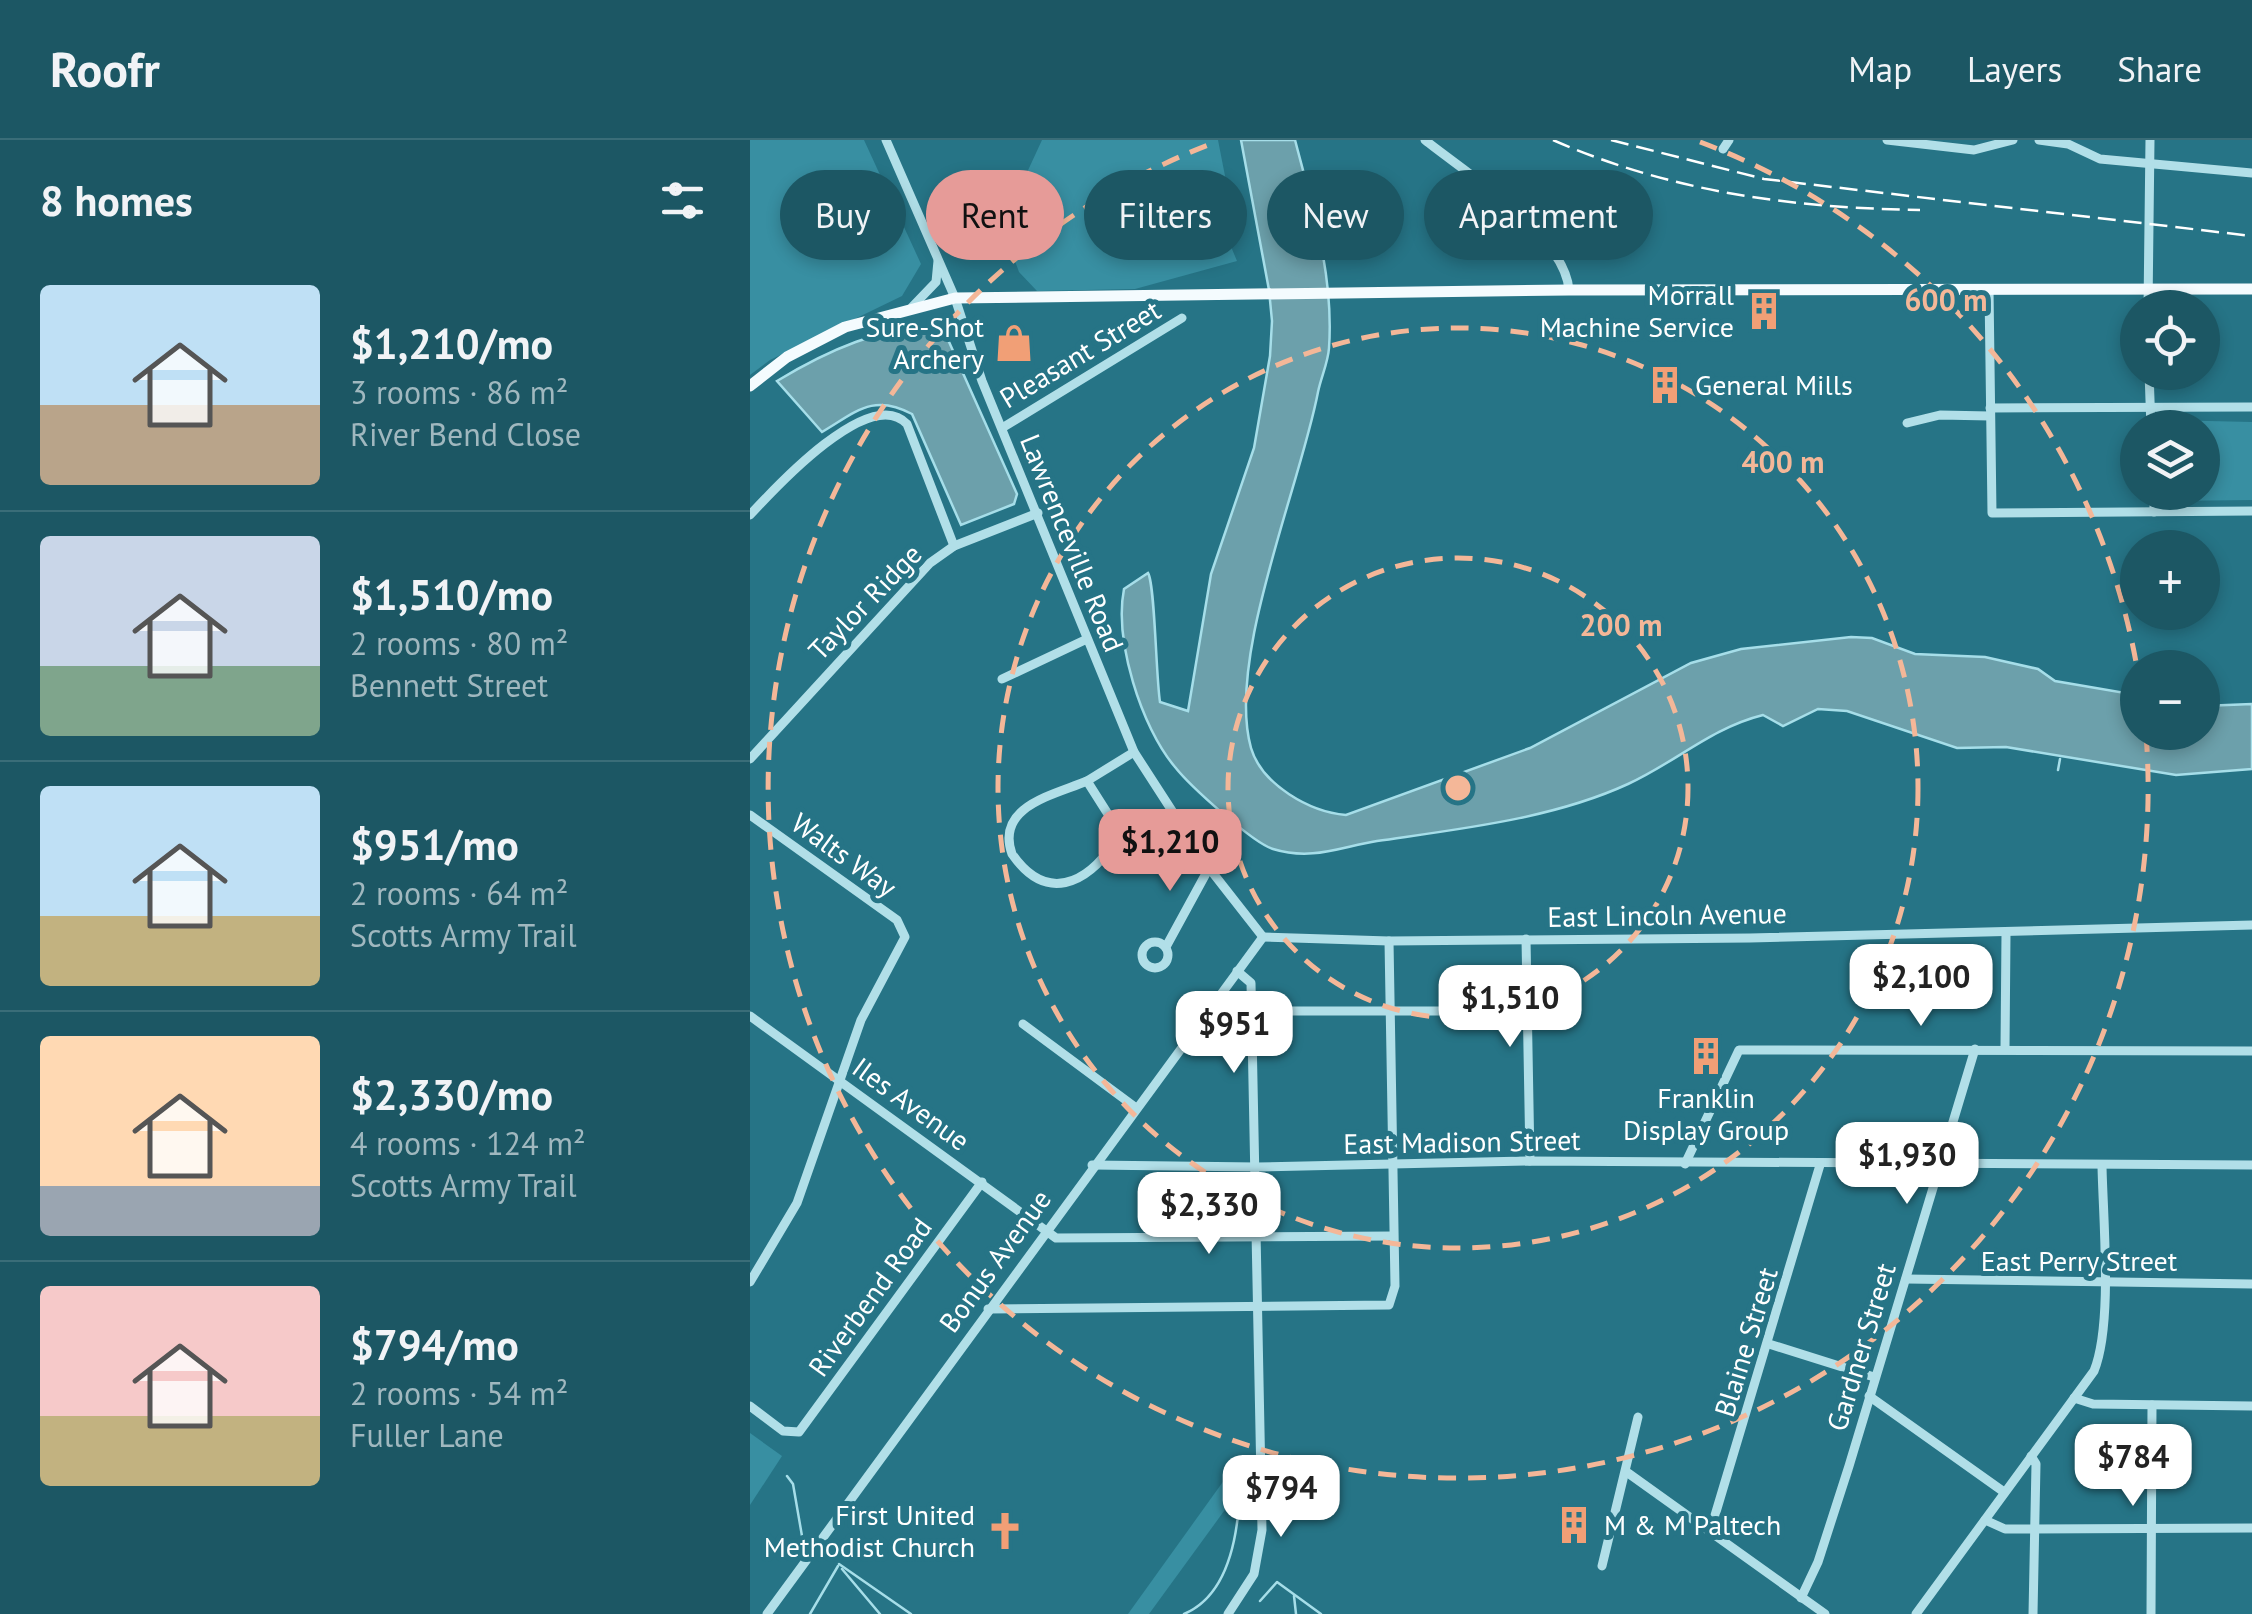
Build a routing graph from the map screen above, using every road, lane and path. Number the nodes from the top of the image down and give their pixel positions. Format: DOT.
graph roads {
  1 [pos="886,140"];
  2 [pos="1425,140"];
  3 [pos="1887,140"];
  4 [pos="2013,140"];
  5 [pos="2038,140"];
  6 [pos="2150,140"];
  7 [pos="2151,164"];
  8 [pos="2252,173"];
  9 [pos="926,231"];
  10 [pos="938,260"];
  11 [pos="939,260"];
  12 [pos="1989,289"];
  13 [pos="2252,289"];
  14 [pos="1569,290"];
  15 [pos="2148,290"];
  16 [pos="955,298"];
  17 [pos="912,307"];
  18 [pos="1182,318"];
  19 [pos="750,386"];
  20 [pos="2150,390"];
  21 [pos="2150,406"];
  22 [pos="2252,407"];
  23 [pos="2150,410"];
  24 [pos="1990,412"];
  25 [pos="1907,424"];
  26 [pos="1002,428"];
  27 [pos="2252,511"];
  28 [pos="2154,512"];
  29 [pos="1038,513"];
  30 [pos="750,515"];
  31 [pos="954,546"];
  32 [pos="1087,639"];
  33 [pos="1002,679"];
  34 [pos="1134,752"];
  35 [pos="750,758"];
  36 [pos="1087,781"];
  37 [pos="750,815"];
  38 [pos="1208,868"];
  39 [pos="2252,926"];
  40 [pos="2006,934"];
  41 [pos="1263,937"];
  42 [pos="1526,939"];
  43 [pos="1389,941"];
  44 [pos="1167,945"];
  45 [pos="1236,971"];
  46 [pos="1252,1011"];
  47 [pos="1527,1011"];
  48 [pos="1390,1014"];
  49 [pos="750,1016"];
  50 [pos="1023,1024"];
  51 [pos="1975,1048"];
  52 [pos="2004,1048"];
  53 [pos="2252,1051"];
  54 [pos="838,1080"];
  55 [pos="1135,1107"];
  56 [pos="1530,1161"];
  57 [pos="1685,1164"];
  58 [pos="1940,1164"];
  59 [pos="1392,1165"];
  60 [pos="1820,1165"];
  61 [pos="2252,1165"];
  62 [pos="1092,1166"];
  63 [pos="2102,1166"];
  64 [pos="1257,1167"];
  65 [pos="982,1182"];
  66 [pos="1046,1229"];
  67 [pos="1392,1236"];
  68 [pos="1256,1237"];
  69 [pos="1906,1279"];
  70 [pos="750,1282"];
  71 [pos="2103,1284"];
  72 [pos="2252,1284"];
  73 [pos="1255,1306"];
  74 [pos="988,1309"];
  75 [pos="1770,1344"];
  76 [pos="1874,1377"];
  77 [pos="1868,1396"];
  78 [pos="2074,1398"];
  79 [pos="2152,1405"];
  80 [pos="750,1406"];
  81 [pos="2252,1406"];
  82 [pos="1638,1416"];
  83 [pos="2031,1456"];
  84 [pos="1628,1473"];
  85 [pos="2004,1492"];
  86 [pos="1985,1520"];
  87 [pos="2152,1528"];
  88 [pos="2252,1528"];
  89 [pos="2034,1529"];
  90 [pos="1710,1532"];
  91 [pos="1602,1566"];
  92 [pos="1802,1598"];
  93 [pos="1231,1610"];
  94 [pos="767,1614"];
  95 [pos="1245,1614"];
  96 [pos="1825,1614"];
  97 [pos="1916,1614"];
  98 [pos="2033,1614"];
  99 [pos="2152,1614"];
  1 -- 9 [label="street, Lawrenceville Road"];
  2 -- 14 [label="street"];
  3 -- 4 [label="street"];
  5 -- 7 [label="street"];
  6 -- 7 [label="street"];
  7 -- 8 [label="street"];
  7 -- 15 [label="street"];
  10 -- 17 [label="street"];
  11 -- 16 [label="street, Lawrenceville Road"];
  12 -- 14 [label="main road"];
  12 -- 15 [label="main road"];
  12 -- 24 [label="street"];
  13 -- 15 [label="main road"];
  14 -- 16 [label="main road"];
  16 -- 17 [label="main road"];
  16 -- 26 [label="street, Lawrenceville Road"];
  17 -- 19 [label="main road"];
  18 -- 26 [label="street, Pleasant Street"];
  20 -- 21 [label="street"];
  21 -- 22 [label="street"];
  21 -- 23 [label="street"];
  21 -- 24 [label="street"];
  24 -- 25 [label="street"];
  24 -- 28 [label="street"];
  26 -- 29 [label="street, Lawrenceville Road"];
  27 -- 28 [label="street"];
  29 -- 31 [label="street, Taylor Ridge"];
  29 -- 32 [label="street, Lawrenceville Road"];
  30 -- 31 [label="street"];
  31 -- 35 [label="street, Taylor Ridge"];
  32 -- 33 [label="street"];
  32 -- 34 [label="street, Lawrenceville Road"];
  34 -- 36 [label="street"];
  34 -- 38 [label="street, Lawrenceville Road"];
  36 -- 36 [label="street"];
  37 -- 54 [label="street, Walts Way"];
  38 -- 41 [label="street, Lawrenceville Road"];
  38 -- 44 [label="street"];
  39 -- 40 [label="street, East Lincoln Avenue"];
  40 -- 42 [label="street, East Lincoln Avenue"];
  40 -- 52 [label="street"];
  41 -- 43 [label="street, East Lincoln Avenue"];
  41 -- 45 [label="street, Bonus Avenue"];
  42 -- 43 [label="street, East Lincoln Avenue"];
  42 -- 47 [label="street"];
  43 -- 48 [label="street"];
  45 -- 46 [label="street"];
  45 -- 55 [label="street, Bonus Avenue"];
  46 -- 48 [label="street"];
  46 -- 64 [label="street"];
  47 -- 48 [label="street"];
  47 -- 56 [label="street"];
  48 -- 59 [label="street"];
  49 -- 54 [label="street, Iles Avenue"];
  50 -- 55 [label="street"];
  51 -- 52 [label="street"];
  51 -- 57 [label="street"];
  51 -- 58 [label="street, Gardner Street"];
  52 -- 53 [label="street"];
  54 -- 65 [label="street, Iles Avenue"];
  54 -- 70 [label="street"];
  55 -- 62 [label="street, Bonus Avenue"];
  56 -- 57 [label="street, East Madison Street"];
  56 -- 59 [label="street, East Madison Street"];
  57 -- 60 [label="street, East Madison Street"];
  58 -- 60 [label="street, East Madison Street"];
  58 -- 63 [label="street, East Madison Street"];
  58 -- 69 [label="street, Gardner Street"];
  59 -- 64 [label="street, East Madison Street"];
  59 -- 67 [label="street"];
  60 -- 75 [label="street, Blaine Street"];
  61 -- 63 [label="street, East Madison Street"];
  62 -- 64 [label="street, East Madison Street"];
  62 -- 66 [label="street, Bonus Avenue"];
  63 -- 71 [label="street"];
  64 -- 68 [label="street"];
  65 -- 66 [label="street, Iles Avenue"];
  65 -- 80 [label="street, Riverbend Road"];
  66 -- 68 [label="street"];
  66 -- 74 [label="street, Bonus Avenue"];
  67 -- 68 [label="street"];
  67 -- 73 [label="street"];
  68 -- 73 [label="street"];
  69 -- 71 [label="street, East Perry Street"];
  69 -- 76 [label="street, Gardner Street"];
  71 -- 72 [label="street, East Perry Street"];
  71 -- 78 [label="street"];
  73 -- 74 [label="street"];
  73 -- 93 [label="street"];
  74 -- 94 [label="street, Bonus Avenue"];
  75 -- 76 [label="street"];
  75 -- 90 [label="street, Blaine Street"];
  76 -- 77 [label="street, Gardner Street"];
  77 -- 85 [label="street"];
  77 -- 92 [label="street, Gardner Street"];
  78 -- 79 [label="street"];
  78 -- 83 [label="street"];
  79 -- 81 [label="street"];
  79 -- 87 [label="street"];
  82 -- 84 [label="street"];
  83 -- 85 [label="street"];
  83 -- 89 [label="street"];
  84 -- 90 [label="street"];
  84 -- 91 [label="street"];
  85 -- 86 [label="street"];
  86 -- 89 [label="street"];
  86 -- 97 [label="street"];
  87 -- 88 [label="street"];
  87 -- 89 [label="street"];
  87 -- 99 [label="street"];
  89 -- 98 [label="street"];
  90 -- 92 [label="street"];
  92 -- 96 [label="street"];
  93 -- 95 [label="street"];
}
